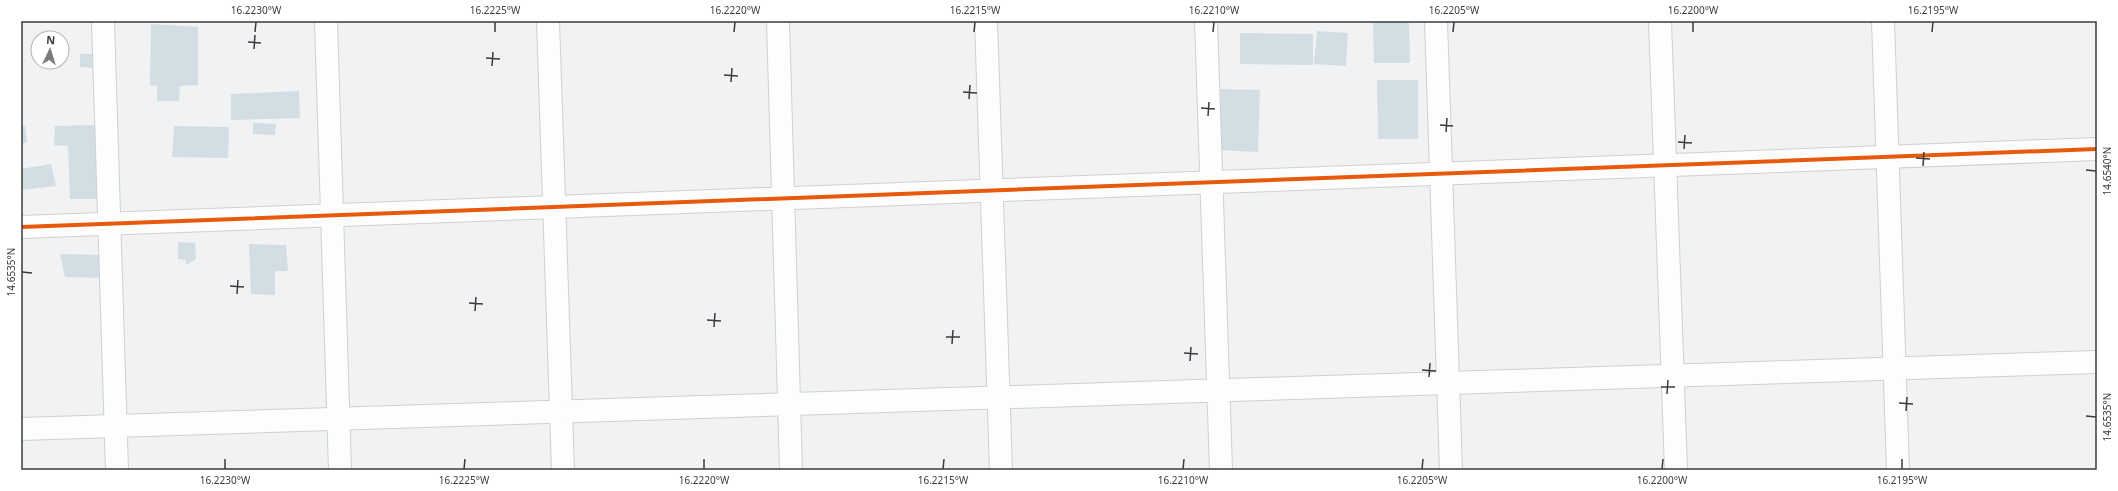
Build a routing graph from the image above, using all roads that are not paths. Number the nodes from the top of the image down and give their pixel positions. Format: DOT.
graph roads {
  1 [pos="103,21"];
  2 [pos="326,21"];
  3 [pos="548,21"];
  4 [pos="778,21"];
  5 [pos="986,21"];
  6 [pos="1206,21"];
  7 [pos="1436,21"];
  8 [pos="1660,21"];
  9 [pos="1882,21"];
  10 [pos="2097,149"];
  11 [pos="1887,157"];
  12 [pos="1665,165"];
  13 [pos="1441,173"];
  14 [pos="1212,183"];
  15 [pos="992,191"];
  16 [pos="783,198"];
  17 [pos="554,207"];
  18 [pos="332,215"];
  19 [pos="109,224"];
  20 [pos="21,227"];
  21 [pos="2097,362"];
  22 [pos="1894,368"];
  23 [pos="1672,376"];
  24 [pos="1448,383"];
  25 [pos="1218,392"];
  26 [pos="998,397"];
  27 [pos="789,404"];
  28 [pos="561,412"];
  29 [pos="338,418"];
  30 [pos="116,426"];
  31 [pos="21,429"];
  32 [pos="117,470"];
  33 [pos="340,470"];
  34 [pos="563,470"];
  35 [pos="791,470"];
  36 [pos="1001,470"];
  37 [pos="1221,470"];
  38 [pos="1451,470"];
  39 [pos="1676,470"];
  40 [pos="1898,470"];
  1 -- 19 [label="street"];
  2 -- 18 [label="street"];
  3 -- 17 [label="street"];
  4 -- 16 [label="street"];
  5 -- 15 [label="street"];
  6 -- 14 [label="street"];
  7 -- 13 [label="street"];
  8 -- 12 [label="street"];
  9 -- 11 [label="street"];
  10 -- 11 [label="street"];
  11 -- 12 [label="street"];
  11 -- 22 [label="street"];
  12 -- 13 [label="street"];
  12 -- 23 [label="street"];
  13 -- 14 [label="street"];
  13 -- 24 [label="street"];
  14 -- 15 [label="street"];
  14 -- 25 [label="street"];
  15 -- 16 [label="street"];
  15 -- 26 [label="street"];
  16 -- 17 [label="street"];
  16 -- 27 [label="street"];
  17 -- 18 [label="street"];
  17 -- 28 [label="street"];
  18 -- 19 [label="street"];
  18 -- 29 [label="street"];
  19 -- 20 [label="street"];
  19 -- 30 [label="street"];
  21 -- 22 [label="street"];
  22 -- 23 [label="street"];
  22 -- 40 [label="street"];
  23 -- 24 [label="street"];
  23 -- 39 [label="street"];
  24 -- 25 [label="street"];
  24 -- 38 [label="street"];
  25 -- 26 [label="street"];
  25 -- 37 [label="street"];
  26 -- 27 [label="street"];
  26 -- 36 [label="street"];
  27 -- 28 [label="street"];
  27 -- 35 [label="street"];
  28 -- 29 [label="street"];
  28 -- 34 [label="street"];
  29 -- 30 [label="street"];
  29 -- 33 [label="street"];
  30 -- 31 [label="street"];
  30 -- 32 [label="street"];
}
